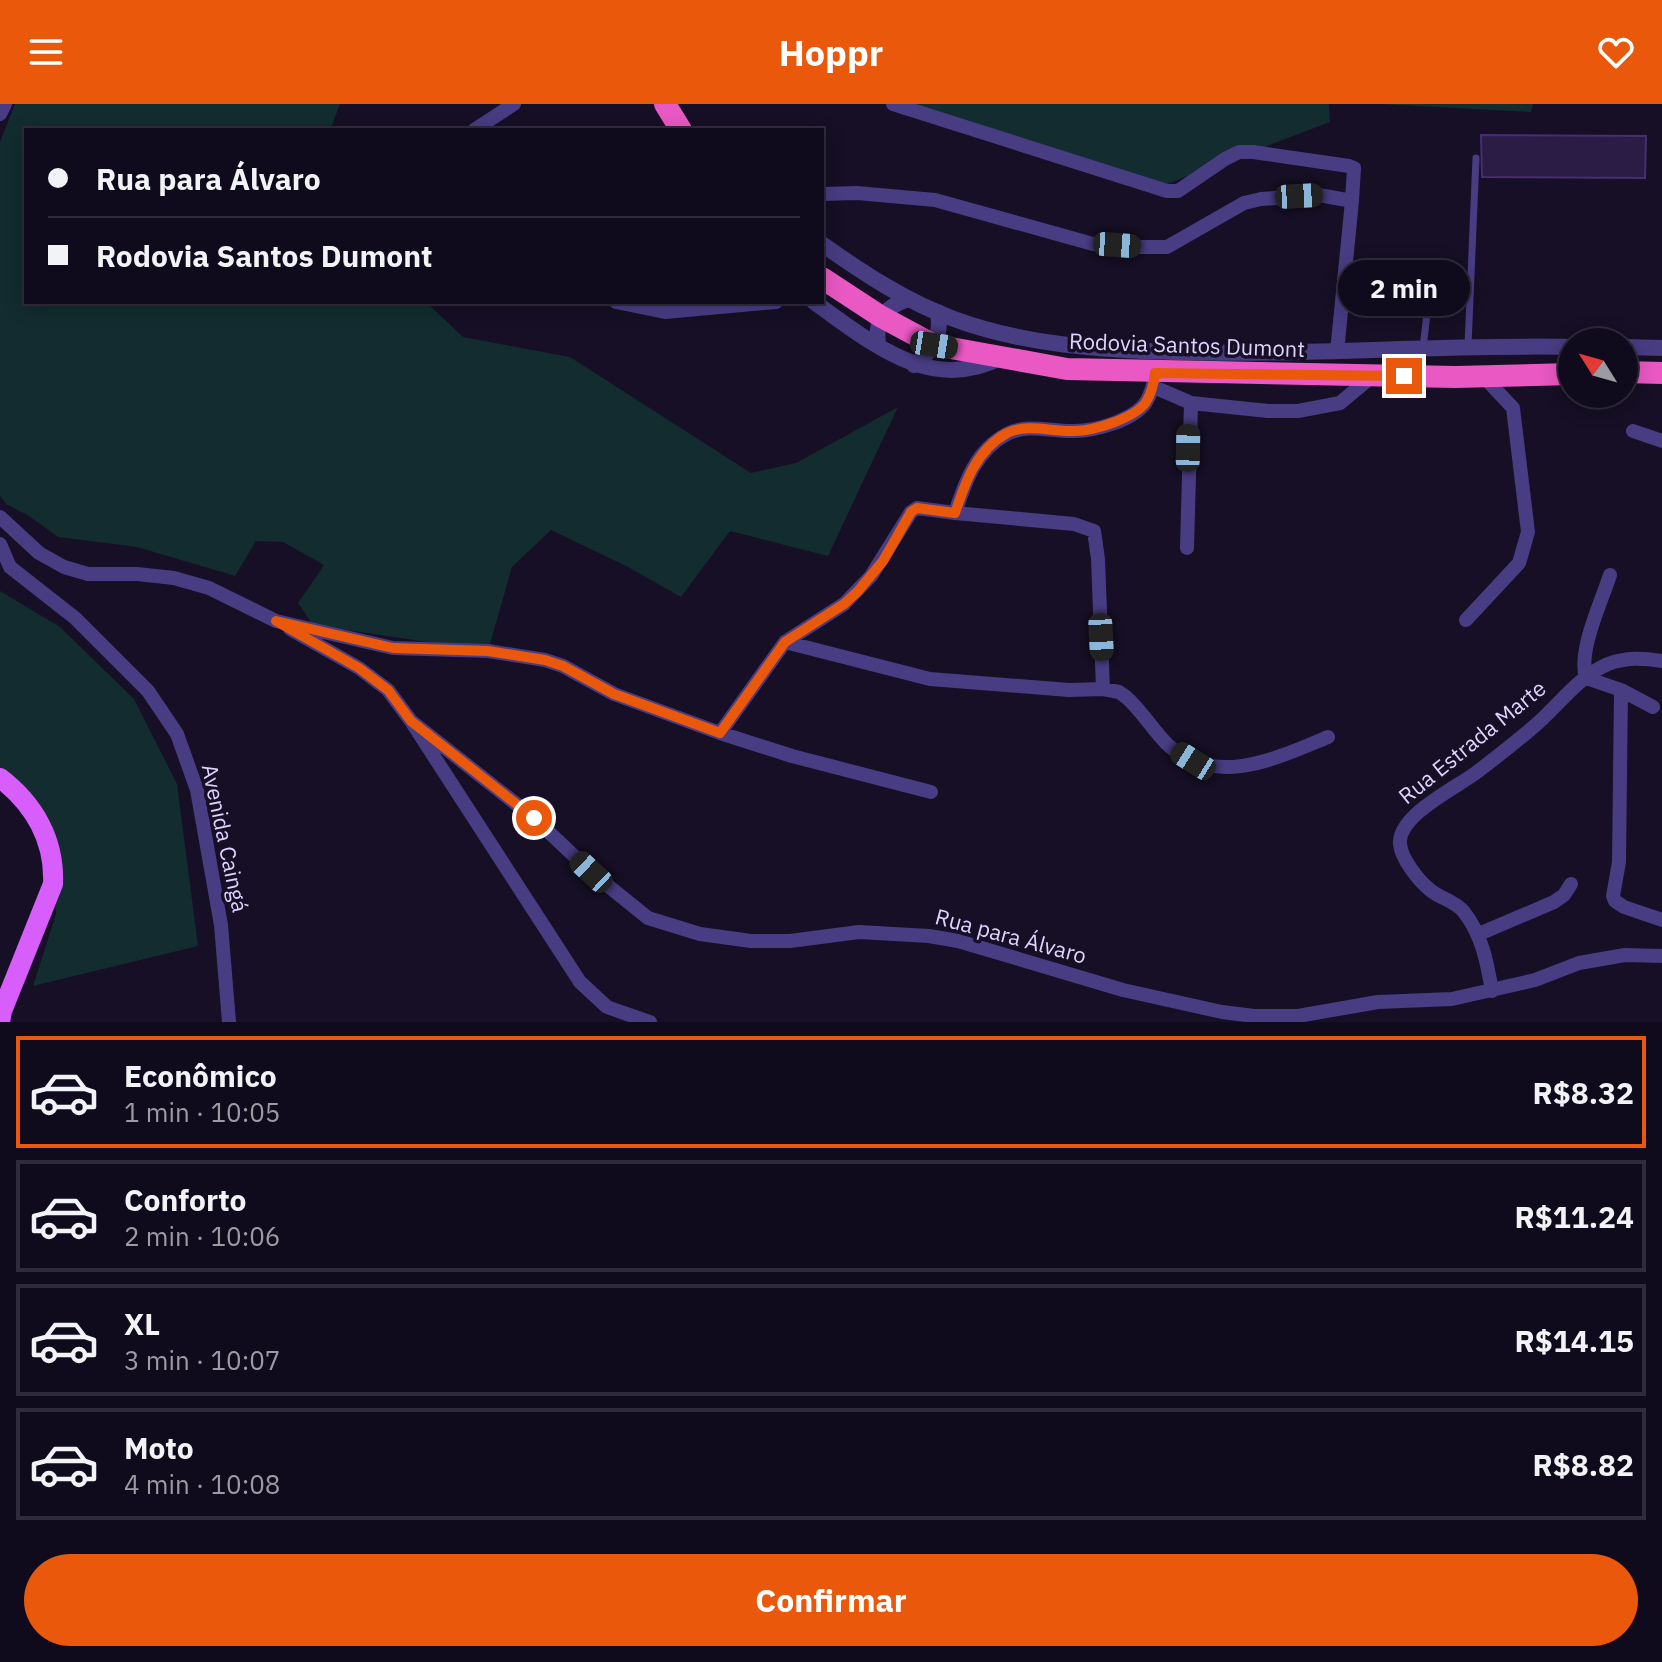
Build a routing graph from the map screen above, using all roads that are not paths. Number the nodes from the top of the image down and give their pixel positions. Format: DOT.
graph roads {
  1 [pos="5,104"];
  2 [pos="514,104"];
  3 [pos="665,104"];
  4 [pos="893,104"];
  5 [pos="0,114"];
  6 [pos="477,128"];
  7 [pos="680,128"];
  8 [pos="1476,158"];
  9 [pos="824,194"];
  10 [pos="1352,201"];
  11 [pos="824,245"];
  12 [pos="1432,270"];
  13 [pos="824,279"];
  14 [pos="908,299"];
  15 [pos="626,304"];
  16 [pos="754,304"];
  17 [pos="817,304"];
  18 [pos="938,312"];
  19 [pos="880,316"];
  20 [pos="934,345"];
  21 [pos="878,346"];
  22 [pos="1468,347"];
  23 [pos="1558,347"];
  24 [pos="1638,347"];
  25 [pos="1662,348"];
  26 [pos="1423,350"];
  27 [pos="1337,352"];
  28 [pos="1002,357"];
  29 [pos="914,365"];
  30 [pos="1638,372"];
  31 [pos="1662,373"];
  32 [pos="1558,374"];
  33 [pos="1483,376"];
  34 [pos="1456,377"];
  35 [pos="1154,380"];
  36 [pos="1191,403"];
  37 [pos="1633,431"];
  38 [pos="1662,441"];
  39 [pos="955,513"];
  40 [pos="0,517"];
  41 [pos="0,544"];
  42 [pos="1187,548"];
  43 [pos="1610,575"];
  44 [pos="1466,620"];
  45 [pos="276,621"];
  46 [pos="785,642"];
  47 [pos="1662,661"];
  48 [pos="1586,678"];
  49 [pos="1103,689"];
  50 [pos="1621,690"];
  51 [pos="1653,707"];
  52 [pos="411,721"];
  53 [pos="720,733"];
  54 [pos="1328,737"];
  55 [pos="0,778"];
  56 [pos="931,792"];
  57 [pos="1571,884"];
  58 [pos="1662,920"];
  59 [pos="1479,934"];
  60 [pos="1661,956"];
  61 [pos="1492,991"];
  62 [pos="0,1022"];
  63 [pos="229,1022"];
  64 [pos="650,1022"];
  1 -- 5 [label="street"];
  2 -- 6 [label="street"];
  3 -- 7 [label="highway"];
  4 -- 10 [label="street"];
  8 -- 22 [label="lane"];
  9 -- 10 [label="street"];
  10 -- 27 [label="street"];
  11 -- 14 [label="street"];
  12 -- 26 [label="lane"];
  13 -- 19 [label="highway, Rodovia Santos Dumont"];
  14 -- 18 [label="street"];
  14 -- 19 [label="street"];
  15 -- 16 [label="street"];
  17 -- 21 [label="street"];
  18 -- 20 [label="street"];
  18 -- 27 [label="street"];
  19 -- 20 [label="highway, Rodovia Santos Dumont"];
  19 -- 21 [label="street"];
  20 -- 28 [label="highway, Rodovia Santos Dumont"];
  20 -- 29 [label="street"];
  21 -- 29 [label="street"];
  22 -- 23 [label="street"];
  22 -- 26 [label="street"];
  24 -- 25 [label="street"];
  26 -- 27 [label="street"];
  28 -- 29 [label="street"];
  28 -- 35 [label="highway, Rodovia Santos Dumont"];
  30 -- 31 [label="highway"];
  32 -- 33 [label="highway, Rodovia Santos Dumont"];
  33 -- 34 [label="highway, Rodovia Santos Dumont"];
  33 -- 44 [label="street"];
  34 -- 35 [label="highway, Rodovia Santos Dumont"];
  34 -- 36 [label="street"];
  35 -- 36 [label="street"];
  35 -- 39 [label="street"];
  36 -- 42 [label="street"];
  37 -- 38 [label="street"];
  39 -- 46 [label="street"];
  39 -- 49 [label="street"];
  40 -- 45 [label="street"];
  41 -- 63 [label="street, Avenida Caingá"];
  43 -- 48 [label="street"];
  45 -- 52 [label="street"];
  45 -- 53 [label="street"];
  46 -- 49 [label="street"];
  46 -- 53 [label="street"];
  47 -- 48 [label="street, Rua Estrada Marte"];
  48 -- 50 [label="street"];
  48 -- 59 [label="street, Rua Estrada Marte"];
  49 -- 54 [label="street"];
  50 -- 51 [label="street"];
  50 -- 58 [label="street"];
  52 -- 61 [label="street, Rua para Álvaro"];
  52 -- 64 [label="street"];
  53 -- 56 [label="street"];
  55 -- 62 [label="main road"];
  57 -- 59 [label="street"];
  59 -- 61 [label="street, Rua Estrada Marte"];
  60 -- 61 [label="street, Rua para Álvaro"];
}
